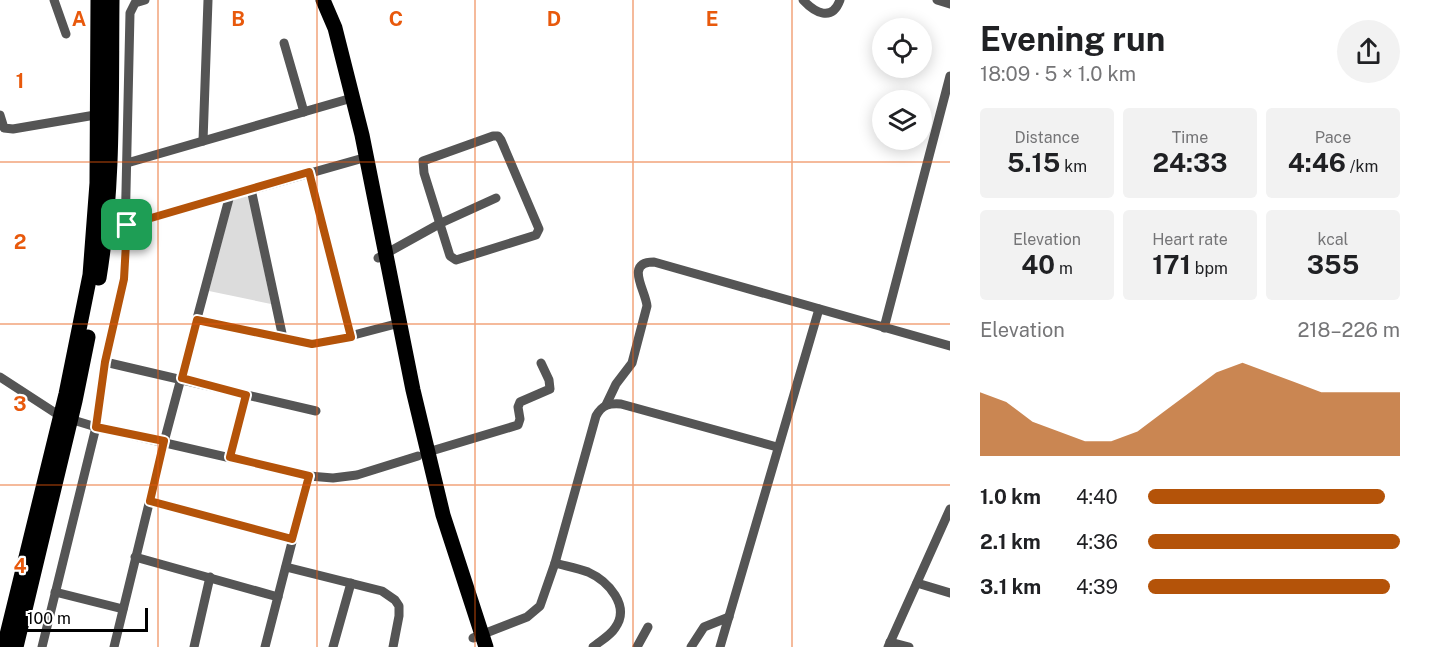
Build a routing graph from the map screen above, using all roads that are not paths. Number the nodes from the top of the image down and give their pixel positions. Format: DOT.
graph roads {
  1 [pos="54,0"];
  2 [pos="98,0"];
  3 [pos="112,0"];
  4 [pos="145,0"];
  5 [pos="208,0"];
  6 [pos="314,0"];
  7 [pos="323,0"];
  8 [pos="803,0"];
  9 [pos="840,0"];
  10 [pos="937,0"];
  11 [pos="950,4"];
  12 [pos="66,34"];
  13 [pos="284,43"];
  14 [pos="950,76"];
  15 [pos="345,100"];
  16 [pos="304,112"];
  17 [pos="104,114"];
  18 [pos="0,115"];
  19 [pos="358,136"];
  20 [pos="203,141"];
  21 [pos="362,157"];
  22 [pos="127,163"];
  23 [pos="309,172"];
  24 [pos="251,189"];
  25 [pos="230,195"];
  26 [pos="496,198"];
  27 [pos="441,224"];
  28 [pos="127,225"];
  29 [pos="382,256"];
  30 [pos="819,309"];
  31 [pos="197,320"];
  32 [pos="392,325"];
  33 [pos="884,328"];
  34 [pos="351,337"];
  35 [pos="283,338"];
  36 [pos="950,346"];
  37 [pos="105,362"];
  38 [pos="541,363"];
  39 [pos="405,371"];
  40 [pos="0,377"];
  41 [pos="182,378"];
  42 [pos="246,395"];
  43 [pos="606,405"];
  44 [pos="316,411"];
  45 [pos="66,418"];
  46 [pos="96,427"];
  47 [pos="164,441"];
  48 [pos="777,447"];
  49 [pos="423,454"];
  50 [pos="230,457"];
  51 [pos="309,476"];
  52 [pos="150,501"];
  53 [pos="950,509"];
  54 [pos="946,526"];
  55 [pos="292,539"];
  56 [pos="135,557"];
  57 [pos="555,563"];
  58 [pos="286,567"];
  59 [pos="210,577"];
  60 [pos="351,583"];
  61 [pos="917,583"];
  62 [pos="55,592"];
  63 [pos="950,593"];
  64 [pos="278,597"];
  65 [pos="123,609"];
  66 [pos="729,616"];
  67 [pos="648,627"];
  68 [pos="479,641"];
  69 [pos="889,644"];
  70 [pos="4,647"];
  71 [pos="16,647"];
  72 [pos="42,647"];
  73 [pos="114,647"];
  74 [pos="194,647"];
  75 [pos="265,647"];
  76 [pos="333,647"];
  77 [pos="393,647"];
  78 [pos="593,647"];
  79 [pos="637,647"];
  80 [pos="691,647"];
  81 [pos="720,647"];
  82 [pos="909,647"];
  1 -- 12 [label="street"];
  2 -- 17 [label="main road"];
  3 -- 17 [label="main road"];
  4 -- 22 [label="street"];
  5 -- 20 [label="street"];
  6 -- 15 [label="main road"];
  7 -- 19 [label="main road"];
  8 -- 9 [label="street"];
  10 -- 11 [label="street"];
  13 -- 16 [label="street"];
  14 -- 33 [label="street"];
  15 -- 16 [label="street"];
  15 -- 19 [label="main road"];
  16 -- 20 [label="street"];
  17 -- 18 [label="street"];
  17 -- 45 [label="main road"];
  19 -- 21 [label="main road"];
  20 -- 22 [label="street"];
  21 -- 23 [label="street"];
  21 -- 29 [label="main road"];
  22 -- 28 [label="street"];
  23 -- 24 [label="street"];
  23 -- 34 [label="street"];
  24 -- 25 [label="street"];
  24 -- 35 [label="street"];
  25 -- 28 [label="street"];
  25 -- 31 [label="street"];
  26 -- 27 [label="street"];
  27 -- 27 [label="street"];
  27 -- 29 [label="street"];
  28 -- 37 [label="street"];
  29 -- 32 [label="main road"];
  29 -- 39 [label="main road"];
  30 -- 33 [label="street"];
  30 -- 43 [label="street"];
  30 -- 48 [label="street"];
  31 -- 35 [label="street"];
  31 -- 41 [label="street"];
  32 -- 34 [label="street"];
  32 -- 39 [label="main road"];
  33 -- 36 [label="street"];
  34 -- 35 [label="street"];
  37 -- 41 [label="street"];
  37 -- 46 [label="street"];
  38 -- 49 [label="street"];
  39 -- 49 [label="main road"];
  40 -- 45 [label="street"];
  41 -- 42 [label="street"];
  41 -- 47 [label="street"];
  42 -- 44 [label="street"];
  42 -- 50 [label="street"];
  43 -- 48 [label="street"];
  43 -- 57 [label="street"];
  45 -- 46 [label="street"];
  45 -- 70 [label="main road"];
  45 -- 71 [label="main road"];
  46 -- 47 [label="street"];
  46 -- 62 [label="street"];
  47 -- 50 [label="street"];
  47 -- 52 [label="street"];
  48 -- 66 [label="street"];
  49 -- 51 [label="street"];
  49 -- 68 [label="main road"];
  50 -- 51 [label="street"];
  51 -- 55 [label="street"];
  52 -- 55 [label="street"];
  52 -- 56 [label="street"];
  53 -- 54 [label="street"];
  54 -- 61 [label="street"];
  55 -- 58 [label="street"];
  56 -- 59 [label="street"];
  56 -- 65 [label="street"];
  57 -- 68 [label="street"];
  57 -- 78 [label="street"];
  58 -- 60 [label="street"];
  58 -- 64 [label="street"];
  59 -- 64 [label="street"];
  59 -- 74 [label="street"];
  60 -- 76 [label="street"];
  60 -- 77 [label="street"];
  61 -- 63 [label="street"];
  61 -- 69 [label="street"];
  62 -- 65 [label="street"];
  62 -- 72 [label="street"];
  64 -- 75 [label="street"];
  65 -- 73 [label="street"];
  66 -- 80 [label="street"];
  66 -- 81 [label="street"];
  67 -- 79 [label="street"];
  69 -- 82 [label="street"];
}
